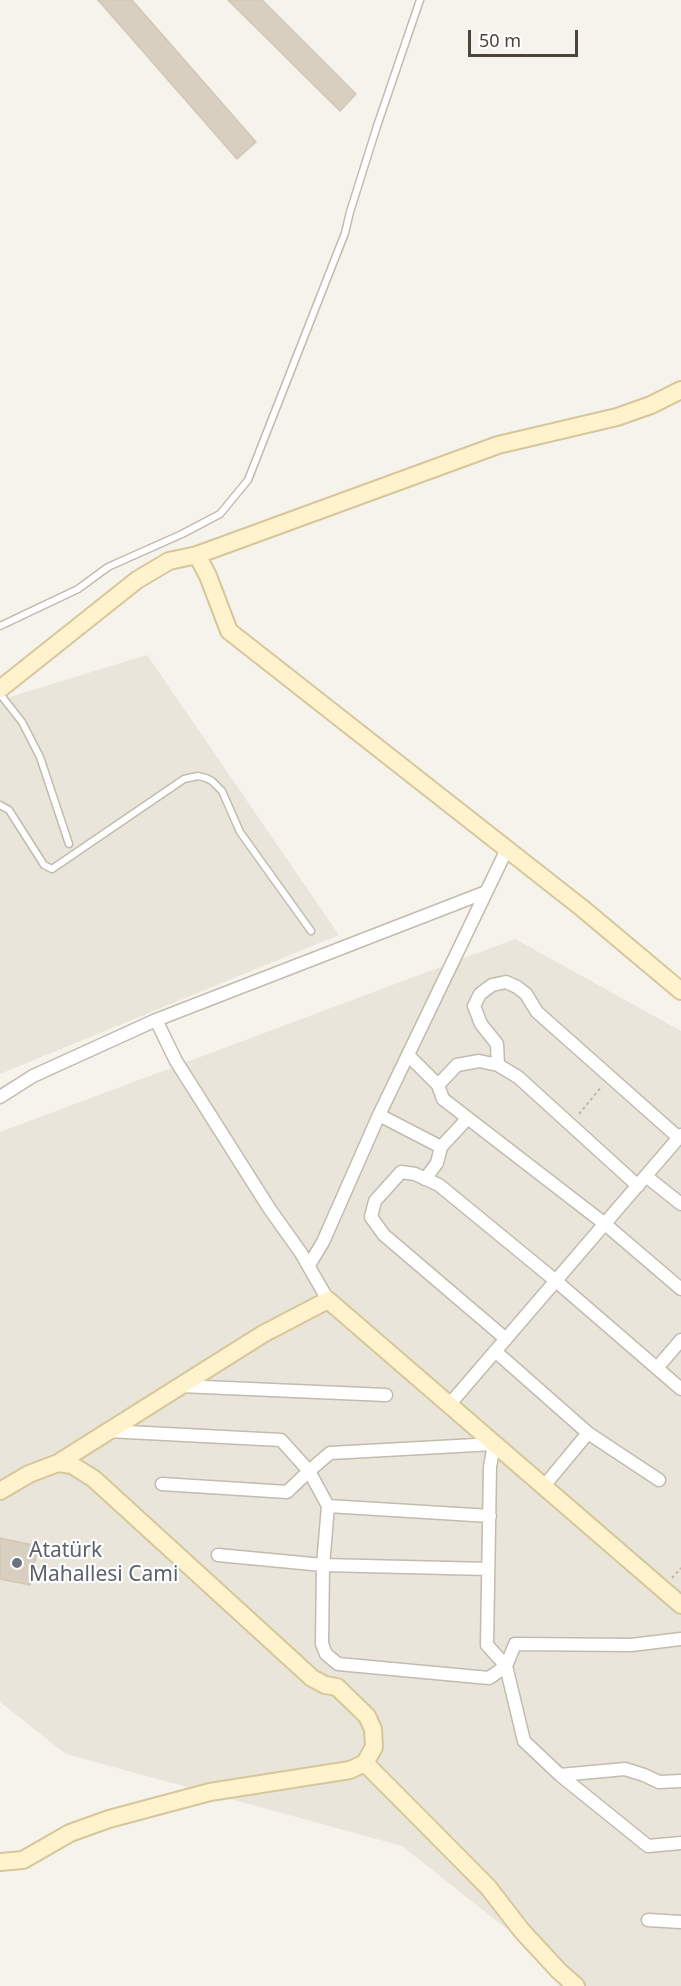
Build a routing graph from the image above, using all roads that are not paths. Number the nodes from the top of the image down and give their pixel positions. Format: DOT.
graph roads {
  1 [pos="420,0"];
  2 [pos="681,390"];
  3 [pos="197,555"];
  4 [pos="0,626"];
  5 [pos="0,689"];
  6 [pos="0,694"];
  7 [pos="0,805"];
  8 [pos="69,844"];
  9 [pos="507,849"];
  10 [pos="486,892"];
  11 [pos="311,931"];
  12 [pos="681,991"];
  13 [pos="156,1020"];
  14 [pos="408,1055"];
  15 [pos="498,1065"];
  16 [pos="438,1084"];
  17 [pos="0,1097"];
  18 [pos="379,1115"];
  19 [pos="466,1119"];
  20 [pos="680,1137"];
  21 [pos="441,1147"];
  22 [pos="647,1177"];
  23 [pos="425,1179"];
  24 [pos="638,1186"];
  25 [pos="681,1204"];
  26 [pos="605,1224"];
  27 [pos="309,1265"];
  28 [pos="556,1281"];
  29 [pos="681,1289"];
  30 [pos="328,1300"];
  31 [pos="506,1339"];
  32 [pos="681,1340"];
  33 [pos="495,1351"];
  34 [pos="657,1368"];
  35 [pos="181,1386"];
  36 [pos="681,1389"];
  37 [pos="386,1395"];
  38 [pos="449,1405"];
  39 [pos="108,1431"];
  40 [pos="588,1433"];
  41 [pos="494,1444"];
  42 [pos="58,1462"];
  43 [pos="309,1471"];
  44 [pos="659,1480"];
  45 [pos="162,1484"];
  46 [pos="544,1486"];
  47 [pos="0,1491"];
  48 [pos="328,1506"];
  49 [pos="490,1516"];
  50 [pos="218,1555"];
  51 [pos="323,1565"];
  52 [pos="488,1569"];
  53 [pos="681,1605"];
  54 [pos="681,1639"];
  55 [pos="506,1666"];
  56 [pos="365,1763"];
  57 [pos="560,1775"];
  58 [pos="681,1781"];
  59 [pos="681,1843"];
  60 [pos="0,1862"];
  61 [pos="648,1920"];
  62 [pos="681,1922"];
  63 [pos="576,1986"];
  1 -- 4 [label="lane"];
  2 -- 3 [label="street"];
  3 -- 5 [label="street"];
  3 -- 9 [label="street"];
  6 -- 8 [label="lane"];
  7 -- 11 [label="lane"];
  9 -- 10 [label="street"];
  9 -- 12 [label="street"];
  10 -- 13 [label="street"];
  10 -- 14 [label="street"];
  13 -- 17 [label="street"];
  13 -- 27 [label="street"];
  14 -- 16 [label="street"];
  14 -- 18 [label="street"];
  15 -- 16 [label="street"];
  15 -- 20 [label="street"];
  15 -- 24 [label="street"];
  16 -- 19 [label="street"];
  18 -- 21 [label="street"];
  18 -- 27 [label="street"];
  19 -- 21 [label="street"];
  19 -- 26 [label="street"];
  20 -- 22 [label="street"];
  21 -- 23 [label="street"];
  22 -- 24 [label="street"];
  22 -- 25 [label="street"];
  23 -- 28 [label="street"];
  23 -- 31 [label="street"];
  24 -- 26 [label="street"];
  26 -- 28 [label="street"];
  26 -- 29 [label="street"];
  27 -- 30 [label="street"];
  28 -- 31 [label="street"];
  28 -- 34 [label="street"];
  30 -- 35 [label="street"];
  30 -- 38 [label="street"];
  31 -- 33 [label="street"];
  32 -- 34 [label="street"];
  33 -- 38 [label="street"];
  33 -- 40 [label="street"];
  34 -- 36 [label="street"];
  35 -- 37 [label="street"];
  35 -- 39 [label="street"];
  38 -- 41 [label="street"];
  39 -- 42 [label="street"];
  39 -- 43 [label="street"];
  40 -- 44 [label="street"];
  40 -- 46 [label="street"];
  41 -- 43 [label="street"];
  41 -- 46 [label="street"];
  41 -- 49 [label="street"];
  42 -- 47 [label="street"];
  42 -- 56 [label="street"];
  43 -- 45 [label="street"];
  43 -- 48 [label="street"];
  46 -- 53 [label="street"];
  48 -- 49 [label="street"];
  48 -- 51 [label="street"];
  49 -- 52 [label="street"];
  50 -- 51 [label="street"];
  51 -- 52 [label="street"];
  51 -- 55 [label="street"];
  52 -- 55 [label="street"];
  54 -- 55 [label="street"];
  55 -- 57 [label="street"];
  56 -- 60 [label="street"];
  56 -- 63 [label="street"];
  57 -- 58 [label="street"];
  57 -- 59 [label="street"];
  61 -- 62 [label="street"];
}
